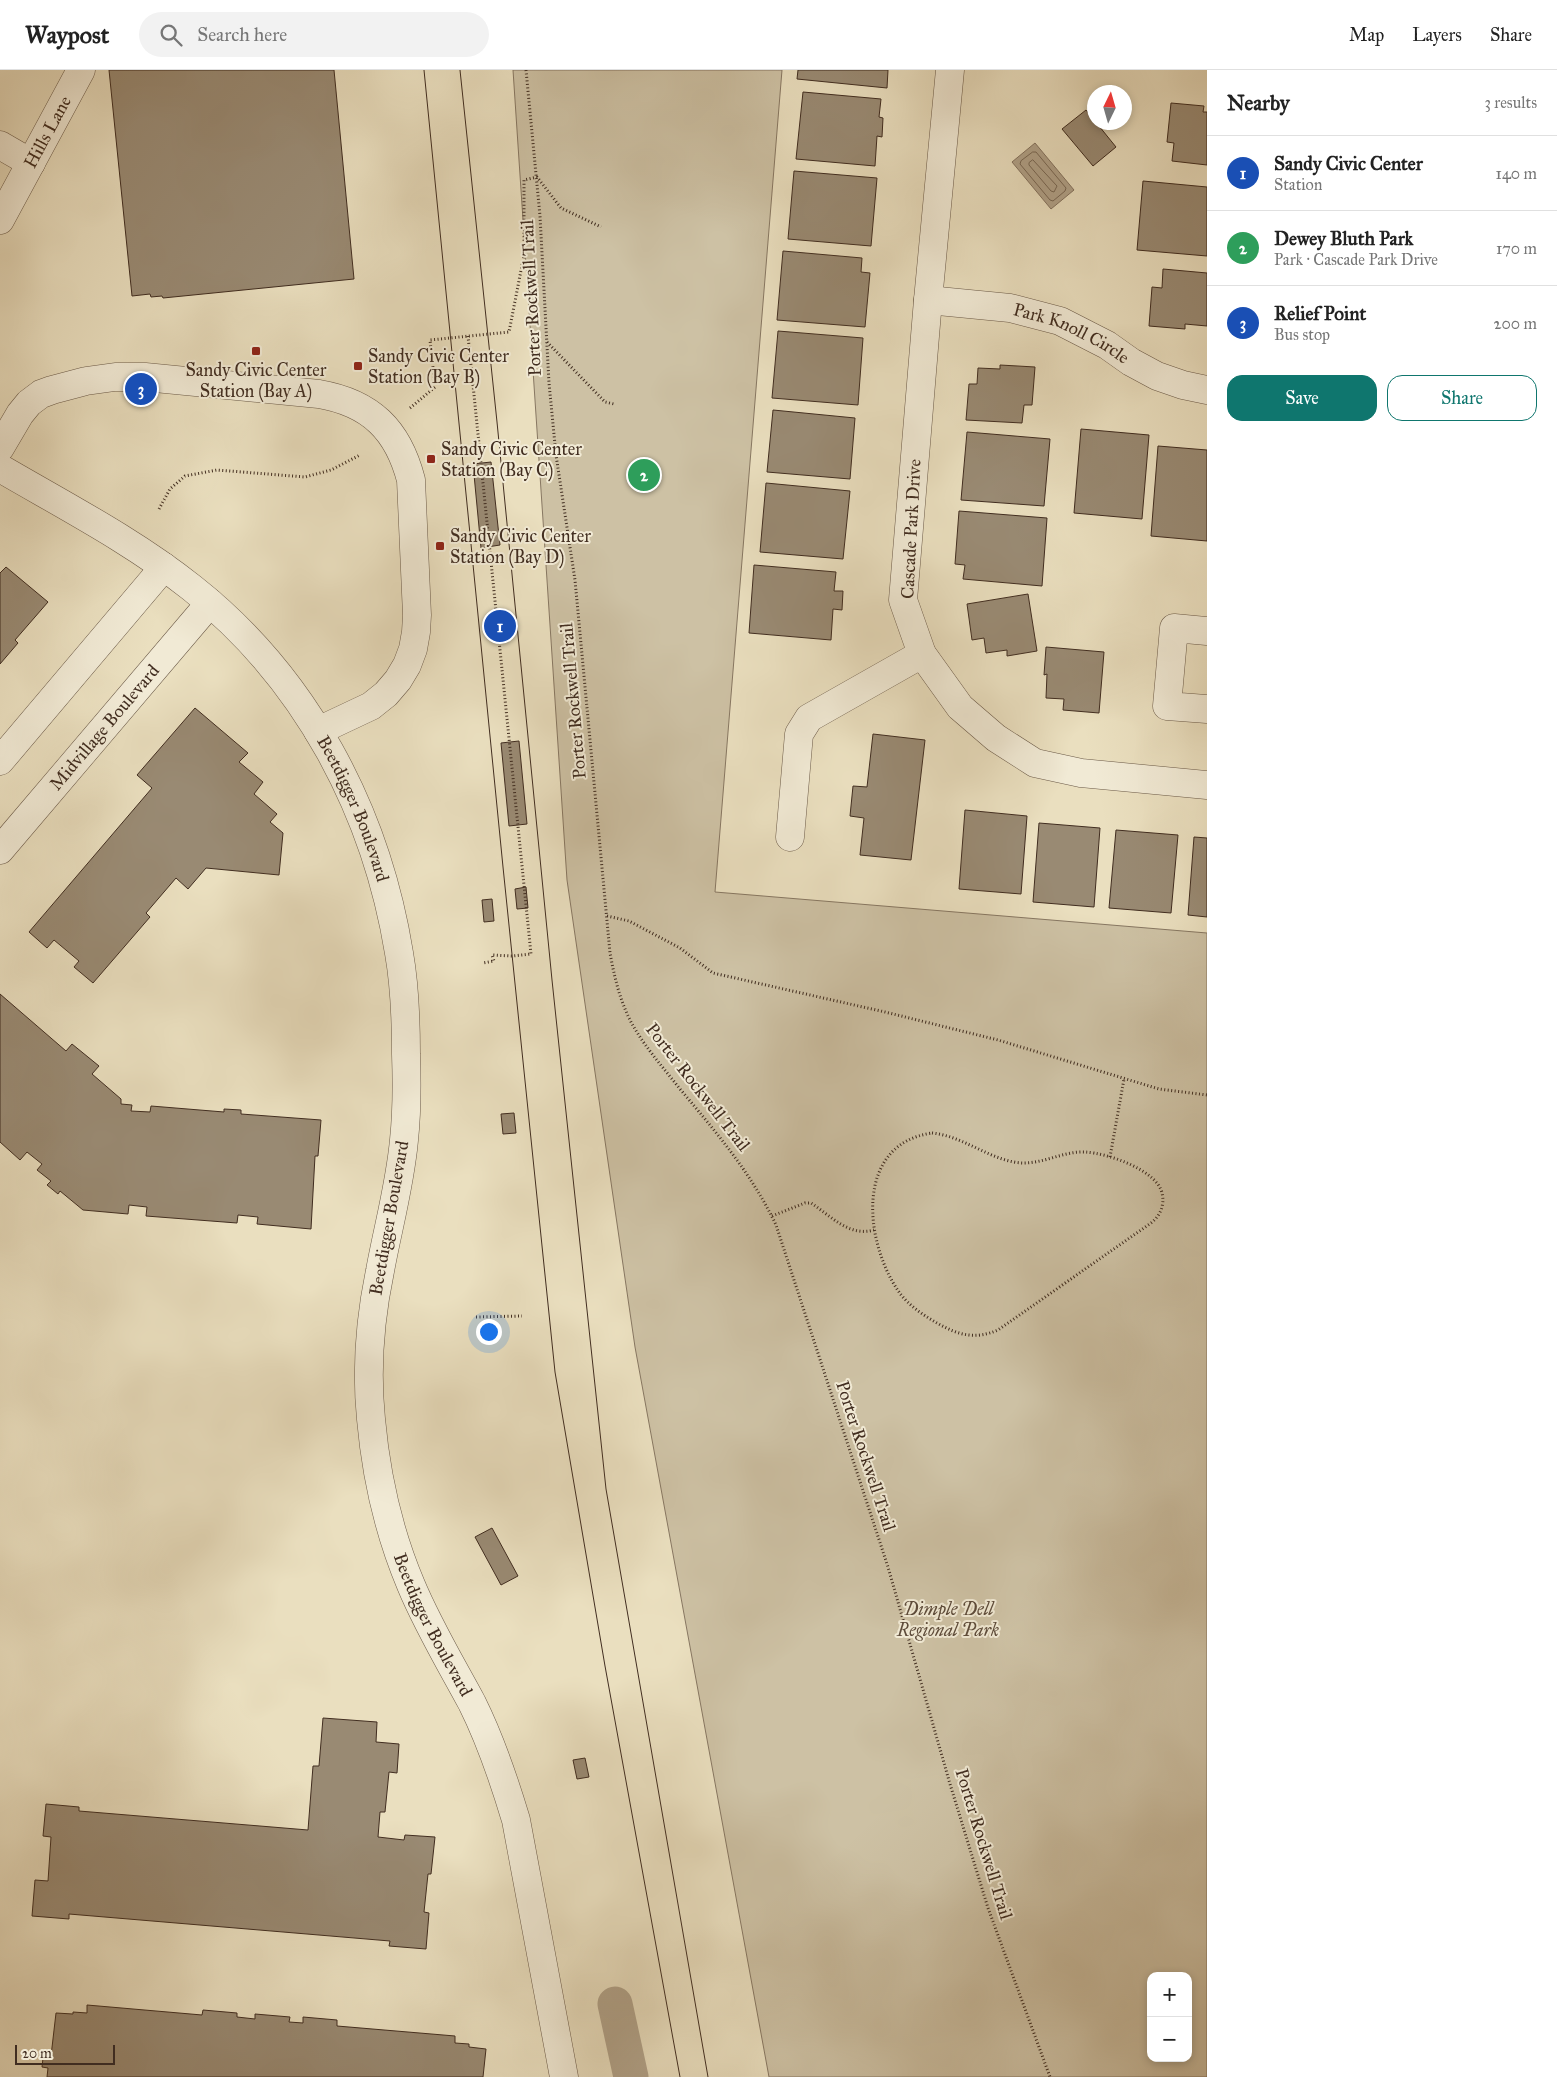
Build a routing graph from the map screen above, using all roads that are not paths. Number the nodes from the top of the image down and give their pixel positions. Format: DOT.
graph roads {
  1 [pos="81,70"];
  2 [pos="950,70"];
  3 [pos="0,145"];
  4 [pos="31,163"];
  5 [pos="0,220"];
  6 [pos="928,300"];
  7 [pos="1207,390"];
  8 [pos="0,448"];
  9 [pos="0,468"];
  10 [pos="164,567"];
  11 [pos="210,603"];
  12 [pos="1207,630"];
  13 [pos="922,654"];
  14 [pos="1207,710"];
  15 [pos="318,730"];
  16 [pos="0,760"];
  17 [pos="1207,785"];
  18 [pos="790,837"];
  19 [pos="0,850"];
  20 [pos="564,2077"];
  1 -- 4 [label="street, Hills Lane"];
  2 -- 6 [label="street, Cascade Park Drive"];
  3 -- 4 [label="street"];
  4 -- 5 [label="street, Hills Lane"];
  6 -- 7 [label="street, Park Knoll Circle"];
  6 -- 13 [label="street, Cascade Park Drive"];
  8 -- 15 [label="street"];
  9 -- 10 [label="street, Beetdigger Boulevard"];
  10 -- 11 [label="street, Beetdigger Boulevard"];
  10 -- 16 [label="street"];
  11 -- 15 [label="street, Beetdigger Boulevard"];
  11 -- 19 [label="street, Midvillage Boulevard"];
  12 -- 14 [label="street"];
  13 -- 17 [label="street, Cascade Park Drive"];
  13 -- 18 [label="street"];
  15 -- 20 [label="street, Beetdigger Boulevard"];
}
